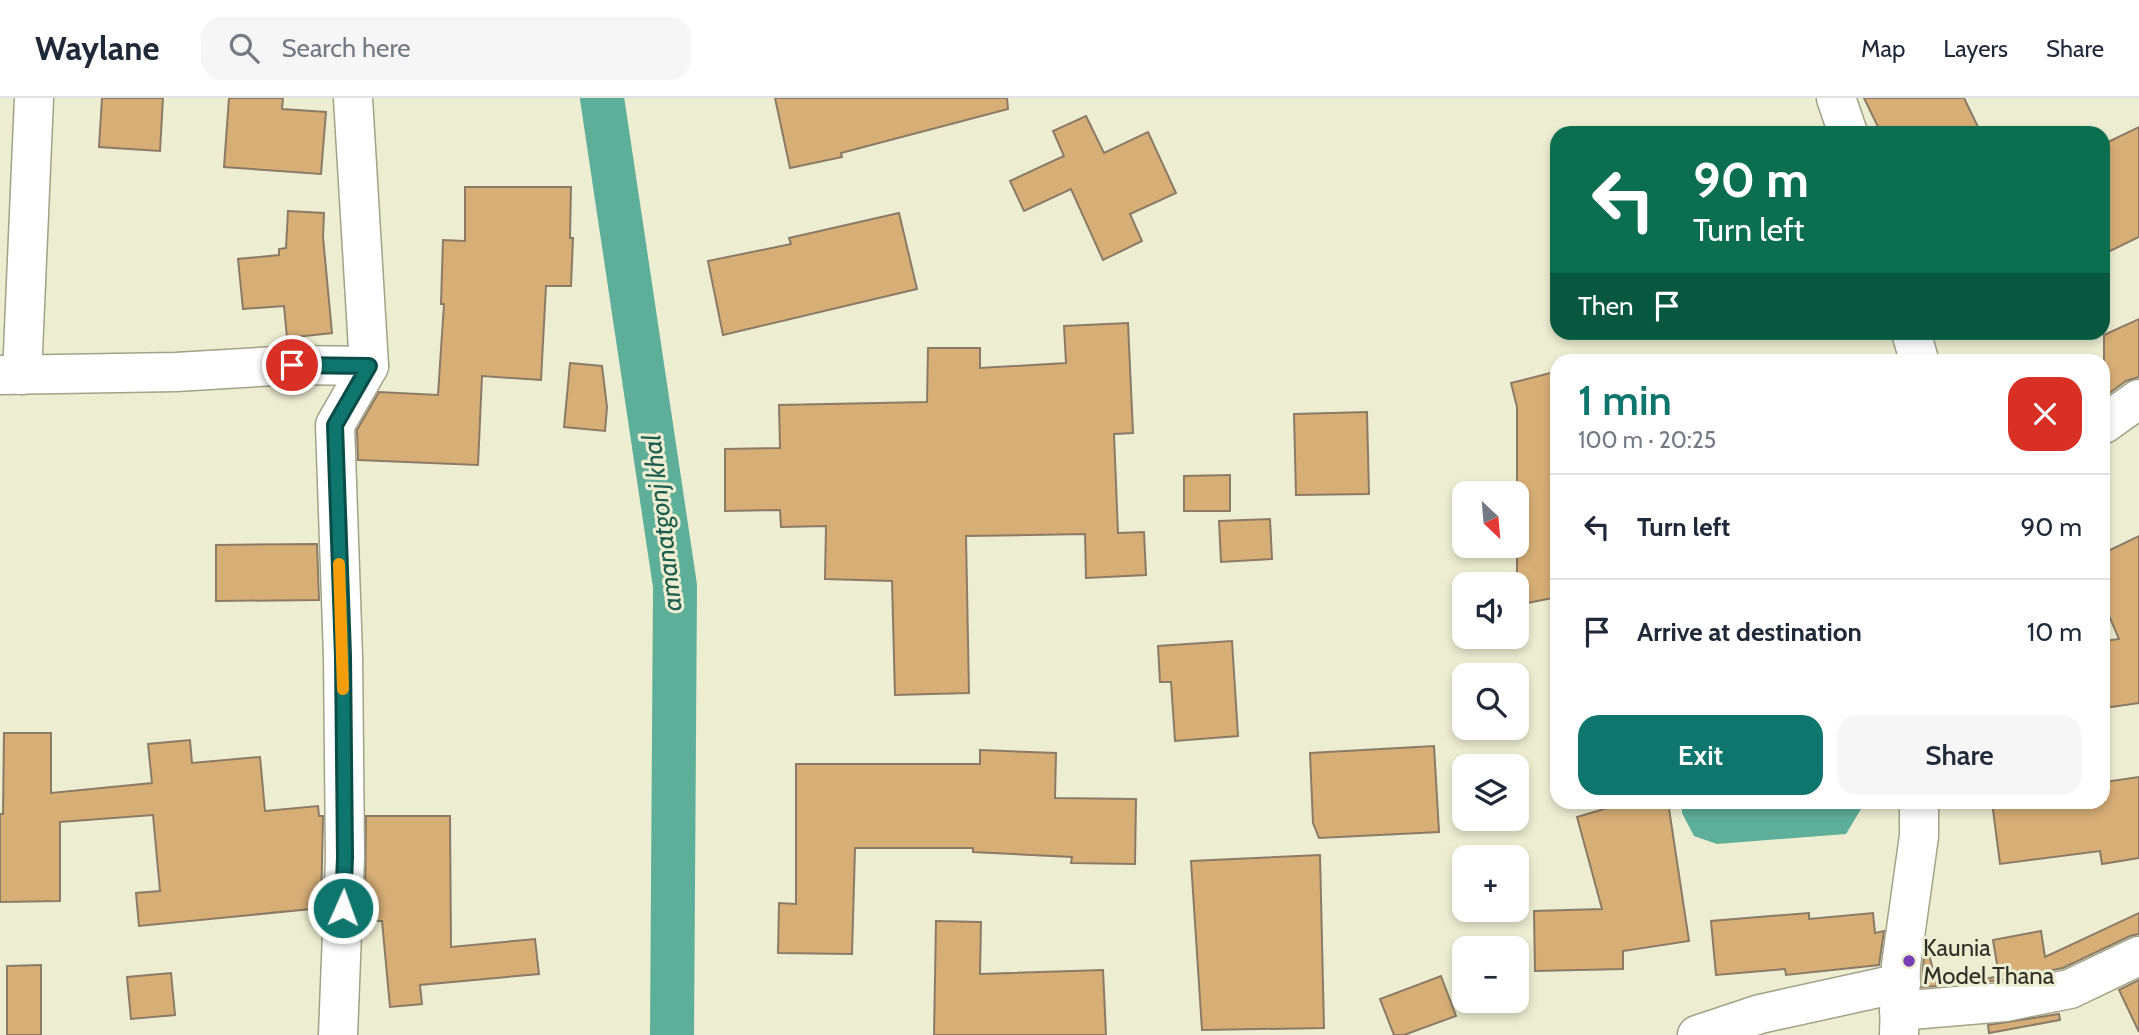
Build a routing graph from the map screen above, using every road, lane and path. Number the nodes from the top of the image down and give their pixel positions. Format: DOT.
graph roads {
  1 [pos="34,98"];
  2 [pos="353,98"];
  3 [pos="1836,98"];
  4 [pos="1845,126"];
  5 [pos="369,366"];
  6 [pos="11,375"];
  7 [pos="2139,399"];
  8 [pos="2110,420"];
  9 [pos="1919,809"];
  10 [pos="2139,956"];
  11 [pos="1900,1010"];
  12 [pos="338,1035"];
  13 [pos="1697,1035"];
  1 -- 6 [label="street"];
  2 -- 5 [label="street"];
  3 -- 4 [label="street"];
  5 -- 6 [label="street"];
  5 -- 12 [label="street"];
  7 -- 8 [label="street"];
  9 -- 11 [label="street"];
  10 -- 11 [label="street"];
  11 -- 13 [label="street"];
}
